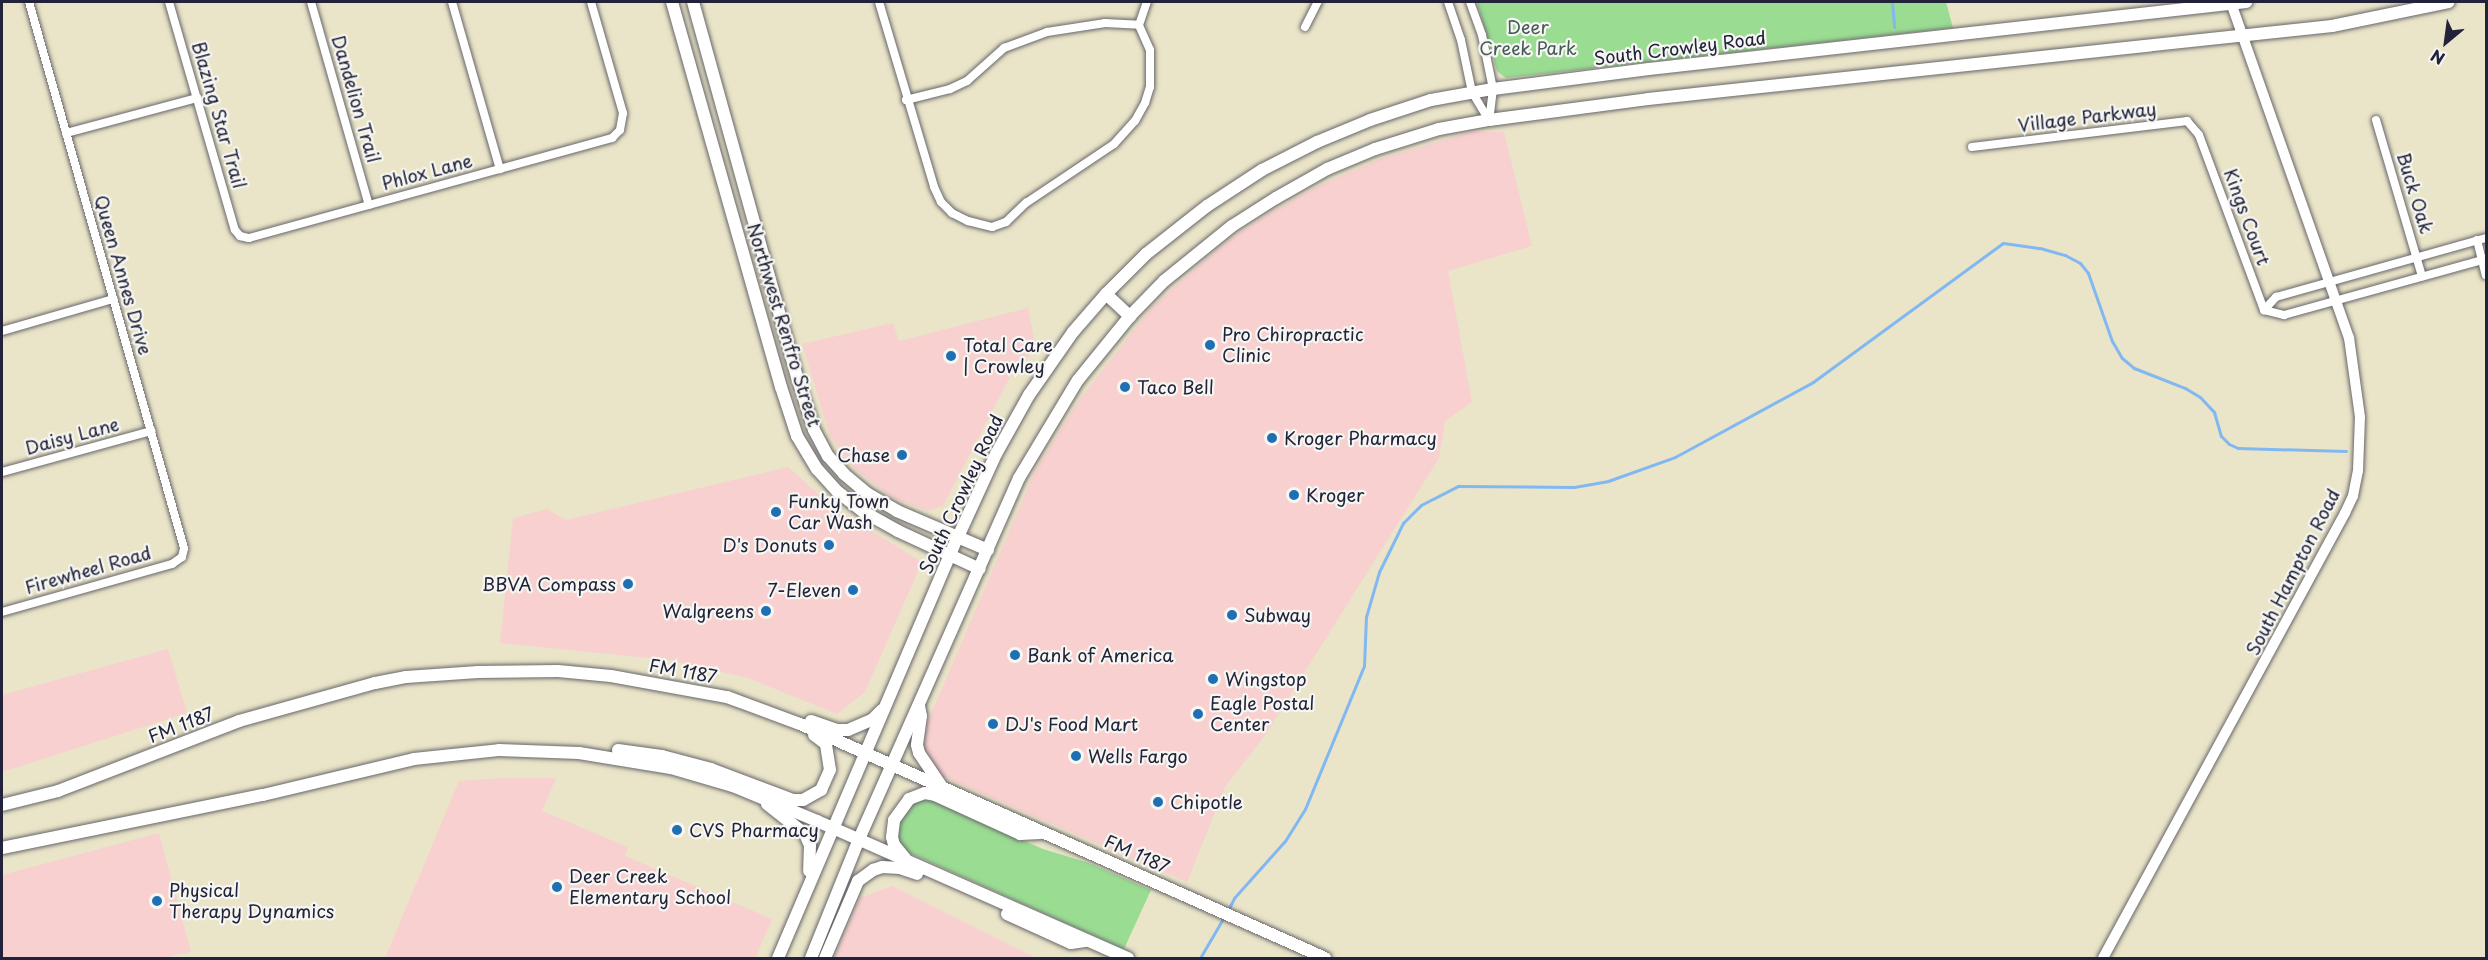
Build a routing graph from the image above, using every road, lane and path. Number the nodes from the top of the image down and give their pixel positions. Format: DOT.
graph roads {
  1 [pos="28,2"];
  2 [pos="169,2"];
  3 [pos="311,2"];
  4 [pos="452,2"];
  5 [pos="591,2"];
  6 [pos="672,2"];
  7 [pos="693,2"];
  8 [pos="879,2"];
  9 [pos="1147,2"];
  10 [pos="1318,2"];
  11 [pos="1448,2"];
  12 [pos="1470,2"];
  13 [pos="2230,2"];
  14 [pos="2246,2"];
  15 [pos="2449,2"];
  16 [pos="1139,25"];
  17 [pos="1305,27"];
  18 [pos="2243,36"];
  19 [pos="1493,89"];
  20 [pos="1472,92"];
  21 [pos="196,98"];
  22 [pos="906,100"];
  23 [pos="1490,120"];
  24 [pos="2376,120"];
  25 [pos="66,133"];
  26 [pos="2199,135"];
  27 [pos="1972,147"];
  28 [pos="500,169"];
  29 [pos="369,205"];
  30 [pos="240,236"];
  31 [pos="2487,238"];
  32 [pos="2476,240"];
  33 [pos="2417,257"];
  34 [pos="2485,259"];
  35 [pos="2487,275"];
  36 [pos="2422,276"];
  37 [pos="2328,281"];
  38 [pos="1106,294"];
  39 [pos="113,299"];
  40 [pos="2335,299"];
  41 [pos="2264,310"];
  42 [pos="1130,316"];
  43 [pos="2,331"];
  44 [pos="151,431"];
  45 [pos="828,456"];
  46 [pos="817,469"];
  47 [pos="2,472"];
  48 [pos="958,537"];
  49 [pos="988,550"];
  50 [pos="951,555"];
  51 [pos="182,557"];
  52 [pos="980,569"];
  53 [pos="2,612"];
  54 [pos="727,697"];
  55 [pos="918,704"];
  56 [pos="887,705"];
  57 [pos="800,724"];
  58 [pos="579,753"];
  59 [pos="865,753"];
  60 [pos="892,764"];
  61 [pos="942,787"];
  62 [pos="763,798"];
  63 [pos="2,805"];
  64 [pos="832,827"];
  65 [pos="1042,833"];
  66 [pos="859,839"];
  67 [pos="2,848"];
  68 [pos="916,865"];
  69 [pos="807,888"];
  70 [pos="1087,941"];
  71 [pos="1124,957"];
  72 [pos="778,958"];
  73 [pos="811,958"];
  74 [pos="825,958"];
  75 [pos="1325,958"];
  76 [pos="2103,958"];
  1 -- 25 [label="street, Queen Annes Drive"];
  2 -- 21 [label="street, Blazing Star Trail"];
  3 -- 29 [label="street, Dandelion Trail"];
  4 -- 28 [label="street"];
  5 -- 28 [label="street, Phlox Lane"];
  6 -- 46 [label="main road, Northwest Renfro Street"];
  7 -- 45 [label="main road, Northwest Renfro Street"];
  8 -- 22 [label="street"];
  9 -- 16 [label="street"];
  10 -- 17 [label="street"];
  11 -- 20 [label="street"];
  12 -- 19 [label="street"];
  13 -- 14 [label="main road, South Crowley Road"];
  13 -- 18 [label="street, South Hampton Road"];
  13 -- 19 [label="main road, South Crowley Road"];
  15 -- 18 [label="main road"];
  16 -- 22 [label="street"];
  16 -- 22 [label="street"];
  18 -- 23 [label="main road"];
  18 -- 37 [label="street, South Hampton Road"];
  19 -- 20 [label="main road, South Crowley Road"];
  19 -- 23 [label="street"];
  20 -- 23 [label="street"];
  20 -- 38 [label="main road, South Crowley Road"];
  21 -- 25 [label="street"];
  21 -- 30 [label="street, Blazing Star Trail"];
  23 -- 42 [label="main road"];
  24 -- 33 [label="street, Buck Oak"];
  25 -- 39 [label="street, Queen Annes Drive"];
  26 -- 27 [label="street, Village Parkway"];
  26 -- 41 [label="street, Kings Court"];
  28 -- 29 [label="street, Phlox Lane"];
  29 -- 30 [label="street, Phlox Lane"];
  31 -- 32 [label="street"];
  32 -- 33 [label="street"];
  32 -- 34 [label="street"];
  33 -- 36 [label="street, Buck Oak"];
  33 -- 37 [label="street"];
  34 -- 35 [label="street"];
  34 -- 36 [label="street"];
  36 -- 40 [label="street"];
  37 -- 40 [label="street, South Hampton Road"];
  37 -- 41 [label="street"];
  38 -- 42 [label="main road"];
  38 -- 48 [label="main road, South Crowley Road"];
  39 -- 43 [label="street"];
  39 -- 44 [label="street, Queen Annes Drive"];
  40 -- 41 [label="street"];
  40 -- 76 [label="street, South Hampton Road"];
  42 -- 49 [label="main road"];
  44 -- 47 [label="street, Daisy Lane"];
  44 -- 51 [label="street, Queen Annes Drive"];
  45 -- 46 [label="main road"];
  45 -- 48 [label="main road, Northwest Renfro Street"];
  46 -- 50 [label="main road, Northwest Renfro Street"];
  48 -- 49 [label="main road, Northwest Renfro Street"];
  48 -- 50 [label="main road, South Crowley Road"];
  49 -- 52 [label="main road"];
  50 -- 52 [label="main road, Northwest Renfro Street"];
  50 -- 56 [label="main road, South Crowley Road"];
  51 -- 53 [label="street, Firewheel Road"];
  52 -- 55 [label="main road"];
  54 -- 56 [label="main road"];
  54 -- 57 [label="main road, FM 1187 / FM 1187"];
  54 -- 63 [label="main road, FM 1187 / FM 1187"];
  55 -- 60 [label="main road"];
  55 -- 61 [label="main road"];
  56 -- 59 [label="main road, South Crowley Road"];
  57 -- 58 [label="main road"];
  57 -- 59 [label="main road, FM 1187 / FM 1187"];
  58 -- 62 [label="main road"];
  58 -- 67 [label="main road"];
  59 -- 60 [label="main road, FM 1187 / FM 1187"];
  59 -- 64 [label="main road, South Crowley Road"];
  60 -- 61 [label="main road, FM 1187 / FM 1187"];
  60 -- 66 [label="main road"];
  61 -- 65 [label="main road, FM 1187 / FM 1187"];
  62 -- 64 [label="main road"];
  62 -- 69 [label="main road"];
  64 -- 66 [label="main road"];
  64 -- 69 [label="main road, South Crowley Road"];
  65 -- 68 [label="main road"];
  65 -- 75 [label="main road, FM 1187 / FM 1187"];
  66 -- 68 [label="main road"];
  66 -- 73 [label="main road"];
  68 -- 70 [label="main road"];
  69 -- 72 [label="main road, South Crowley Road"];
  70 -- 71 [label="main road"];
  70 -- 74 [label="main road"];
}
